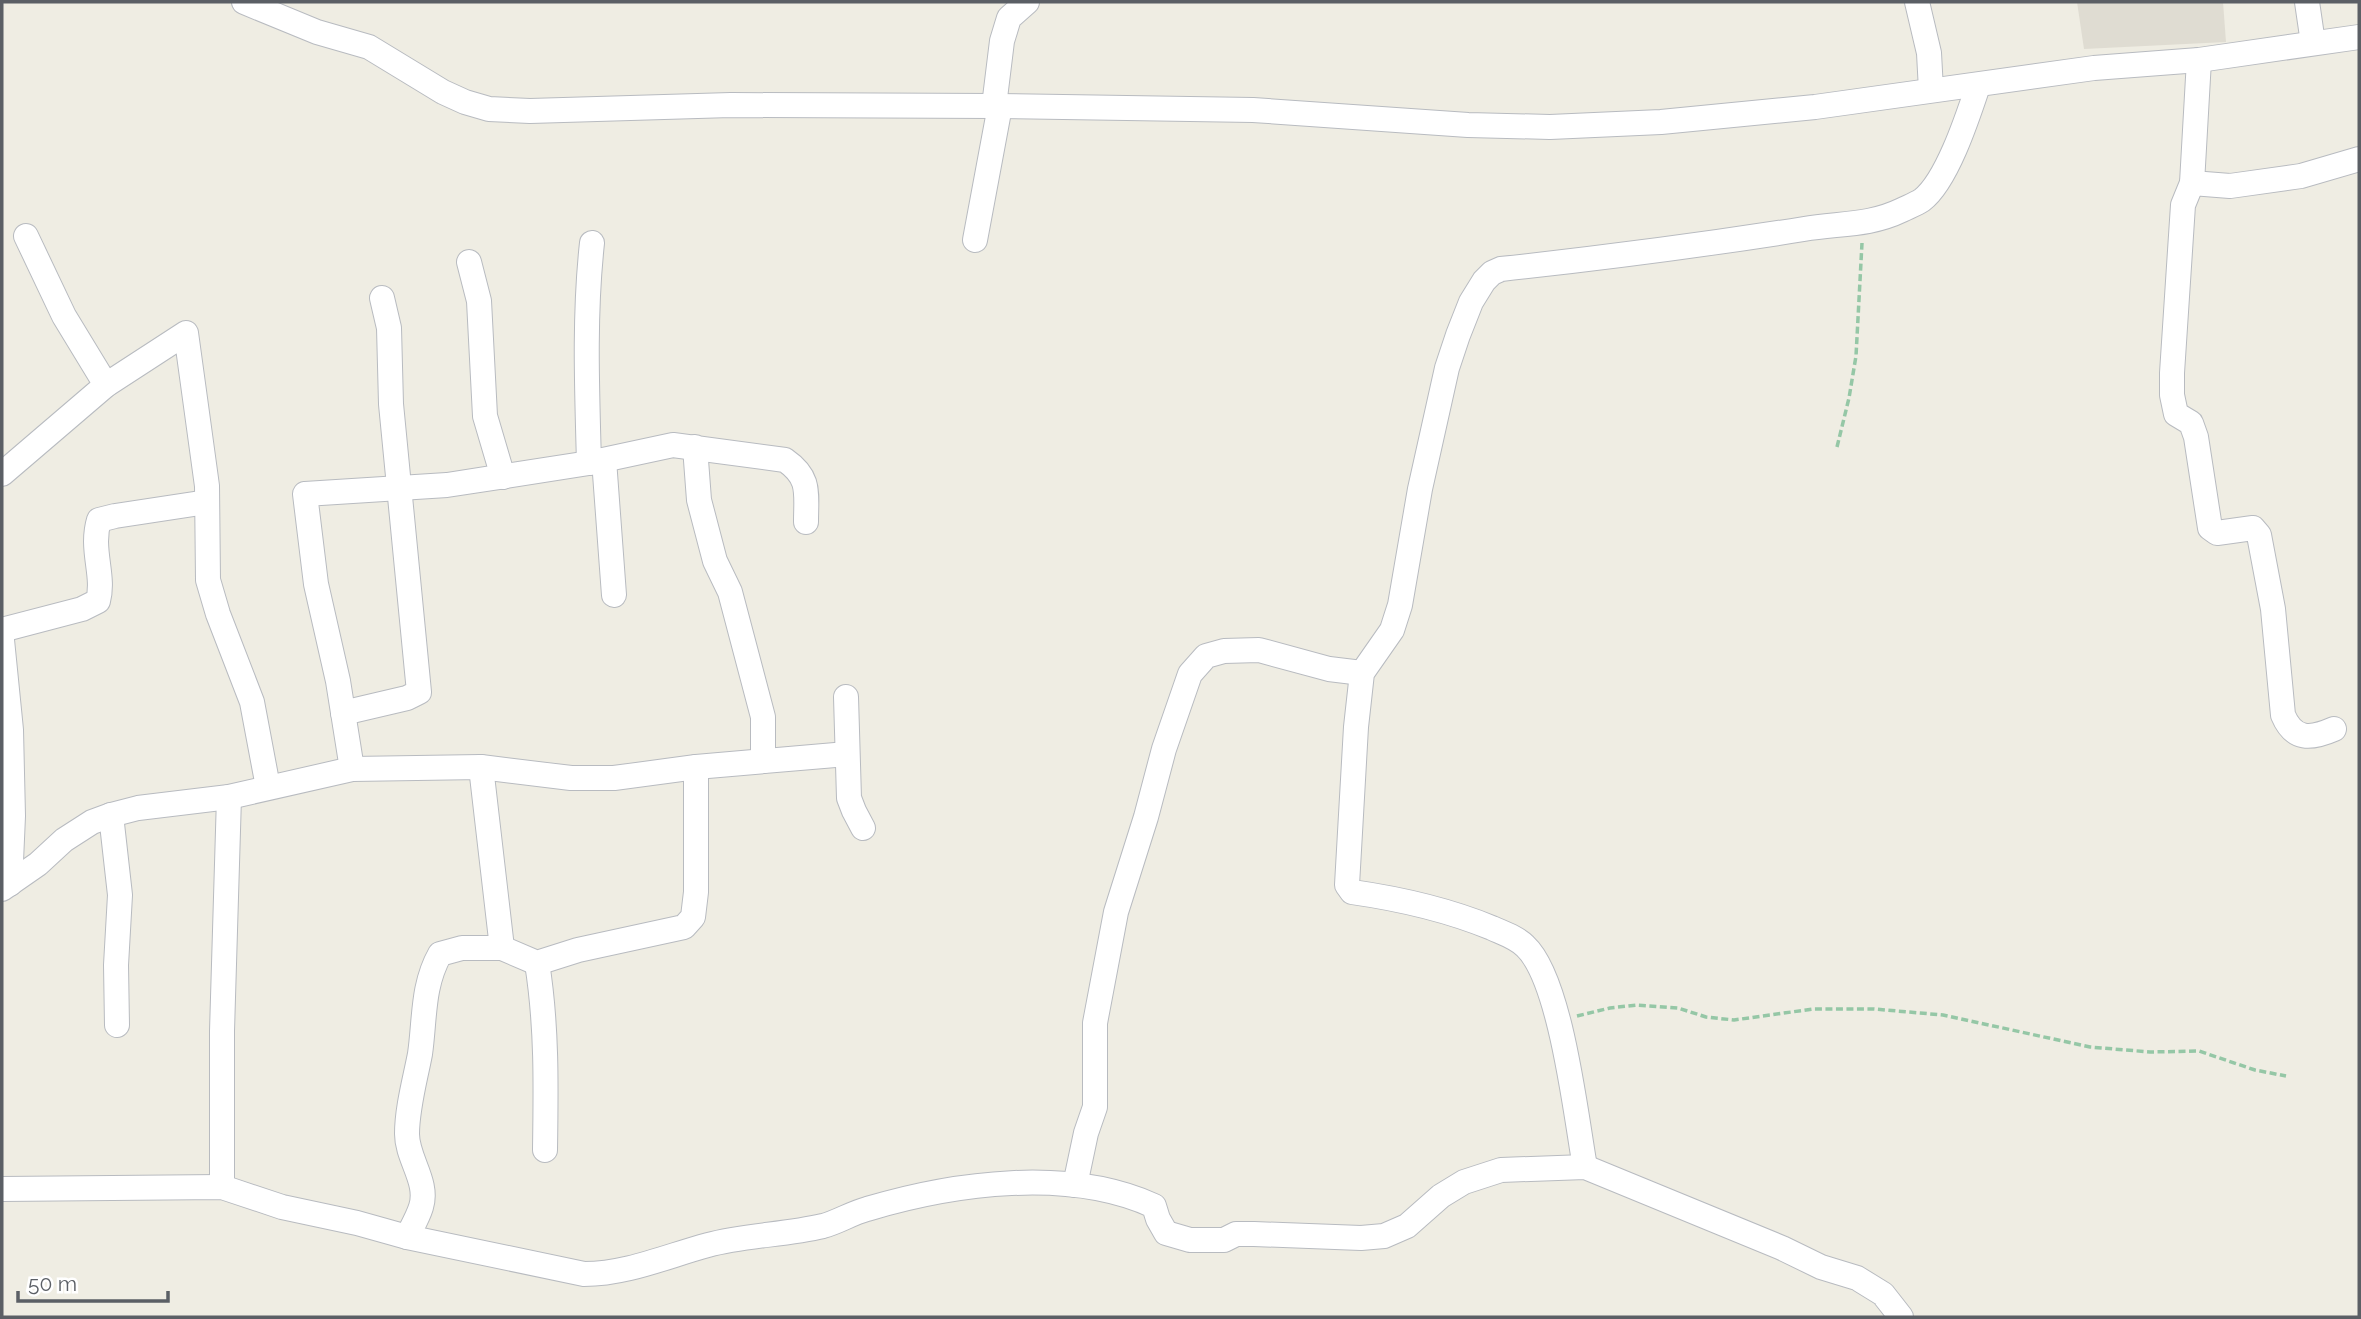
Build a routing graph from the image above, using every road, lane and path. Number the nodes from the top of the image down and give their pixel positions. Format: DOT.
graph roads {
  1 [pos="1027,2"];
  2 [pos="1917,2"];
  3 [pos="2307,2"];
  4 [pos="251,3"];
  5 [pos="2359,37"];
  6 [pos="2314,43"];
  7 [pos="2199,60"];
  8 [pos="1978,86"];
  9 [pos="1931,90"];
  10 [pos="997,106"];
  11 [pos="2359,159"];
  12 [pos="2192,183"];
  13 [pos="1862,223"];
  14 [pos="26,236"];
  15 [pos="975,240"];
  16 [pos="592,243"];
  17 [pos="468,262"];
  18 [pos="382,298"];
  19 [pos="106,385"];
  20 [pos="695,447"];
  21 [pos="1837,447"];
  22 [pos="596,461"];
  23 [pos="2,474"];
  24 [pos="503,477"];
  25 [pos="399,488"];
  26 [pos="207,502"];
  27 [pos="806,522"];
  28 [pos="614,595"];
  29 [pos="2,630"];
  30 [pos="2,640"];
  31 [pos="1362,673"];
  32 [pos="846,697"];
  33 [pos="343,713"];
  34 [pos="6,718"];
  35 [pos="2334,729"];
  36 [pos="847,754"];
  37 [pos="763,761"];
  38 [pos="696,766"];
  39 [pos="481,767"];
  40 [pos="352,769"];
  41 [pos="268,787"];
  42 [pos="229,797"];
  43 [pos="111,815"];
  44 [pos="863,828"];
  45 [pos="6,887"];
  46 [pos="502,948"];
  47 [pos="537,963"];
  48 [pos="1559,1021"];
  49 [pos="117,1025"];
  50 [pos="2286,1076"];
  51 [pos="545,1150"];
  52 [pos="1585,1167"];
  53 [pos="1075,1185"];
  54 [pos="222,1187"];
  55 [pos="2,1189"];
  56 [pos="407,1237"];
  57 [pos="1901,1317"];
  1 -- 10 [label="street"];
  2 -- 9 [label="street"];
  3 -- 6 [label="street"];
  4 -- 10 [label="street"];
  5 -- 6 [label="street"];
  6 -- 7 [label="street"];
  7 -- 8 [label="street"];
  7 -- 12 [label="street"];
  8 -- 9 [label="street"];
  8 -- 13 [label="street"];
  9 -- 10 [label="street"];
  10 -- 15 [label="street"];
  11 -- 12 [label="street"];
  12 -- 35 [label="street"];
  13 -- 21 [label="path"];
  13 -- 31 [label="street"];
  14 -- 19 [label="street"];
  16 -- 22 [label="street"];
  17 -- 24 [label="street"];
  18 -- 25 [label="street"];
  19 -- 23 [label="street"];
  19 -- 26 [label="street"];
  20 -- 22 [label="street"];
  20 -- 27 [label="street"];
  20 -- 37 [label="street"];
  22 -- 24 [label="street"];
  22 -- 28 [label="street"];
  24 -- 25 [label="street"];
  25 -- 33 [label="street"];
  25 -- 33 [label="street"];
  26 -- 29 [label="street"];
  26 -- 41 [label="street"];
  30 -- 34 [label="street"];
  31 -- 48 [label="street"];
  31 -- 53 [label="street"];
  32 -- 36 [label="street"];
  33 -- 40 [label="street"];
  34 -- 45 [label="street"];
  36 -- 37 [label="street"];
  36 -- 44 [label="street"];
  37 -- 38 [label="street"];
  38 -- 39 [label="street"];
  38 -- 47 [label="street"];
  39 -- 40 [label="street"];
  39 -- 46 [label="street"];
  40 -- 41 [label="street"];
  41 -- 42 [label="street"];
  42 -- 43 [label="street"];
  42 -- 54 [label="street"];
  43 -- 45 [label="street"];
  43 -- 49 [label="street"];
  46 -- 47 [label="street"];
  46 -- 56 [label="street"];
  47 -- 51 [label="street"];
  48 -- 50 [label="path"];
  48 -- 52 [label="street"];
  52 -- 53 [label="street"];
  52 -- 57 [label="street"];
  53 -- 56 [label="street"];
  54 -- 55 [label="street"];
  54 -- 56 [label="street"];
}
